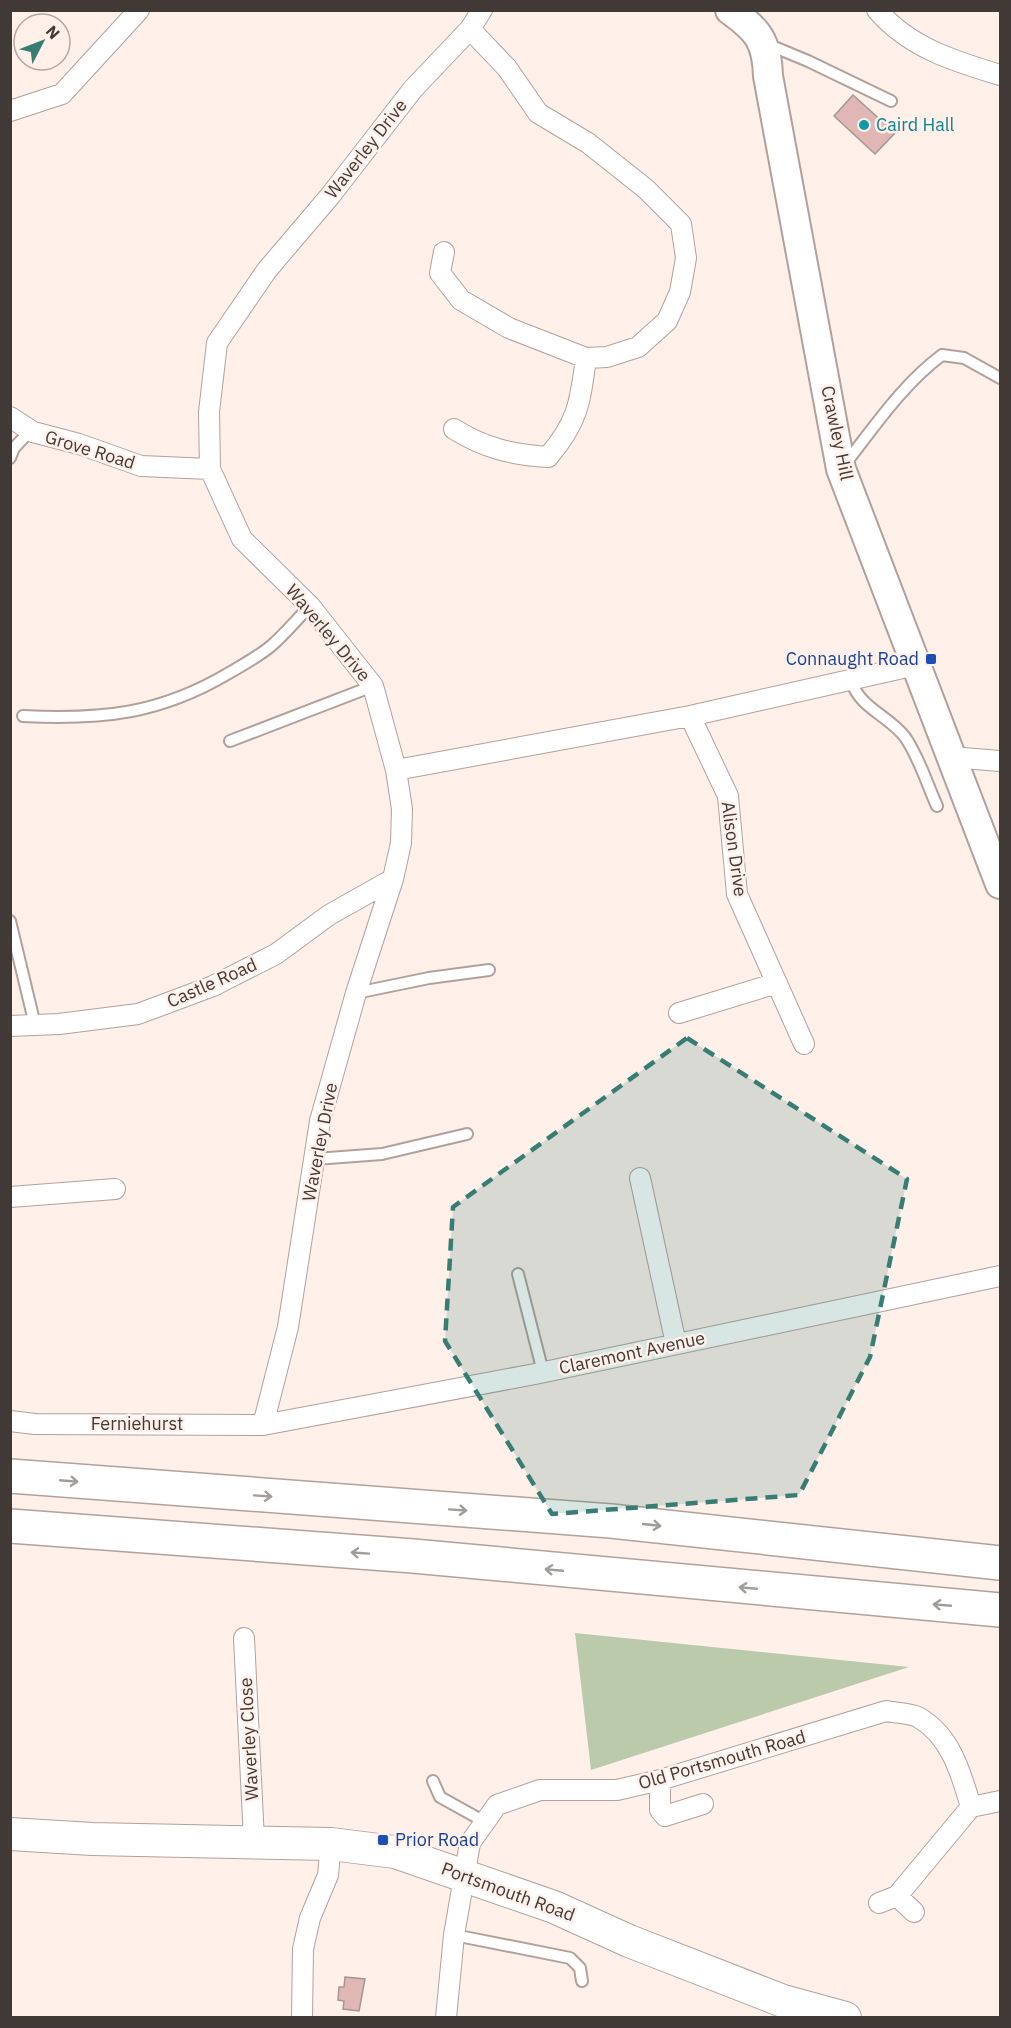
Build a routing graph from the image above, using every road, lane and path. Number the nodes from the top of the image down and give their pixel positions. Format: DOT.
graph roads {
  1 [pos="139,10"];
  2 [pos="482,10"];
  3 [pos="730,10"];
  4 [pos="877,10"];
  5 [pos="470,29"];
  6 [pos="761,42"];
  7 [pos="1000,75"];
  8 [pos="891,101"];
  9 [pos="10,111"];
  10 [pos="444,252"];
  11 [pos="586,358"];
  12 [pos="1000,378"];
  13 [pos="10,417"];
  14 [pos="454,429"];
  15 [pos="30,431"];
  16 [pos="10,458"];
  17 [pos="210,469"];
  18 [pos="841,469"];
  19 [pos="310,606"];
  20 [pos="916,665"];
  21 [pos="851,680"];
  22 [pos="373,686"];
  23 [pos="23,716"];
  24 [pos="690,716"];
  25 [pos="230,741"];
  26 [pos="951,757"];
  27 [pos="1000,760"];
  28 [pos="396,770"];
  29 [pos="936,807"];
  30 [pos="393,879"];
  31 [pos="1000,884"];
  32 [pos="10,921"];
  33 [pos="489,970"];
  34 [pos="777,983"];
  35 [pos="356,993"];
  36 [pos="679,1014"];
  37 [pos="35,1025"];
  38 [pos="10,1026"];
  39 [pos="804,1044"];
  40 [pos="467,1134"];
  41 [pos="315,1160"];
  42 [pos="640,1178"];
  43 [pos="115,1189"];
  44 [pos="10,1197"];
  45 [pos="518,1274"];
  46 [pos="1000,1276"];
  47 [pos="676,1344"];
  48 [pos="543,1372"];
  49 [pos="10,1422"];
  50 [pos="263,1425"];
  51 [pos="10,1476"];
  52 [pos="10,1526"];
  53 [pos="1000,1563"];
  54 [pos="1000,1610"];
  55 [pos="244,1638"];
  56 [pos="660,1780"];
  57 [pos="433,1781"];
  58 [pos="1000,1801"];
  59 [pos="703,1804"];
  60 [pos="971,1807"];
  61 [pos="485,1822"];
  62 [pos="10,1834"];
  63 [pos="254,1840"];
  64 [pos="331,1844"];
  65 [pos="466,1876"];
  66 [pos="914,1912"];
  67 [pos="454,1935"];
  68 [pos="582,1981"];
  69 [pos="302,2018"];
  70 [pos="446,2018"];
  71 [pos="845,2018"];
  1 -- 9 [label="street"];
  2 -- 5 [label="street, Waverley Drive"];
  3 -- 6 [label="street, Crawley Hill"];
  4 -- 7 [label="street"];
  5 -- 11 [label="street"];
  5 -- 17 [label="street, Waverley Drive"];
  6 -- 8 [label="lane"];
  6 -- 18 [label="street, Crawley Hill"];
  10 -- 11 [label="street"];
  11 -- 14 [label="street"];
  12 -- 18 [label="lane"];
  13 -- 15 [label="street, Grove Road"];
  15 -- 16 [label="lane"];
  15 -- 17 [label="street, Grove Road"];
  17 -- 19 [label="street, Waverley Drive"];
  18 -- 20 [label="street, Crawley Hill"];
  19 -- 22 [label="street, Waverley Drive"];
  19 -- 23 [label="lane"];
  20 -- 21 [label="street"];
  20 -- 26 [label="street, Crawley Hill"];
  21 -- 24 [label="street"];
  21 -- 29 [label="lane"];
  22 -- 25 [label="lane"];
  22 -- 28 [label="street, Waverley Drive"];
  24 -- 28 [label="street"];
  24 -- 34 [label="street, Alison Drive"];
  26 -- 27 [label="street"];
  26 -- 31 [label="street, Crawley Hill"];
  28 -- 30 [label="street, Waverley Drive"];
  30 -- 35 [label="street, Waverley Drive"];
  30 -- 37 [label="street, Castle Road"];
  32 -- 37 [label="lane"];
  33 -- 35 [label="lane"];
  34 -- 36 [label="street"];
  34 -- 39 [label="street, Alison Drive"];
  35 -- 41 [label="street, Waverley Drive"];
  37 -- 38 [label="street, Castle Road"];
  40 -- 41 [label="lane"];
  41 -- 50 [label="street, Waverley Drive"];
  42 -- 47 [label="street"];
  43 -- 44 [label="street"];
  45 -- 48 [label="lane"];
  46 -- 47 [label="street, Claremont Avenue"];
  47 -- 48 [label="street, Claremont Avenue"];
  48 -- 50 [label="street, Claremont Avenue"];
  49 -- 50 [label="street, Ferniehurst"];
  51 -- 53 [label="highway, one-way"];
  54 -- 52 [label="highway, one-way"];
  55 -- 63 [label="street, Waverley Close"];
  56 -- 59 [label="street"];
  56 -- 60 [label="street, Old Portsmouth Road"];
  56 -- 61 [label="street, Old Portsmouth Road"];
  57 -- 61 [label="lane"];
  58 -- 60 [label="street"];
  60 -- 66 [label="street"];
  61 -- 65 [label="street, Old Portsmouth Road"];
  62 -- 63 [label="main road, Portsmouth Road"];
  63 -- 64 [label="main road, Portsmouth Road"];
  64 -- 65 [label="main road, Portsmouth Road"];
  64 -- 69 [label="street"];
  65 -- 67 [label="street, Old Portsmouth Road"];
  65 -- 71 [label="main road, Portsmouth Road"];
  67 -- 68 [label="lane"];
  67 -- 70 [label="street, Old Portsmouth Road"];
}
